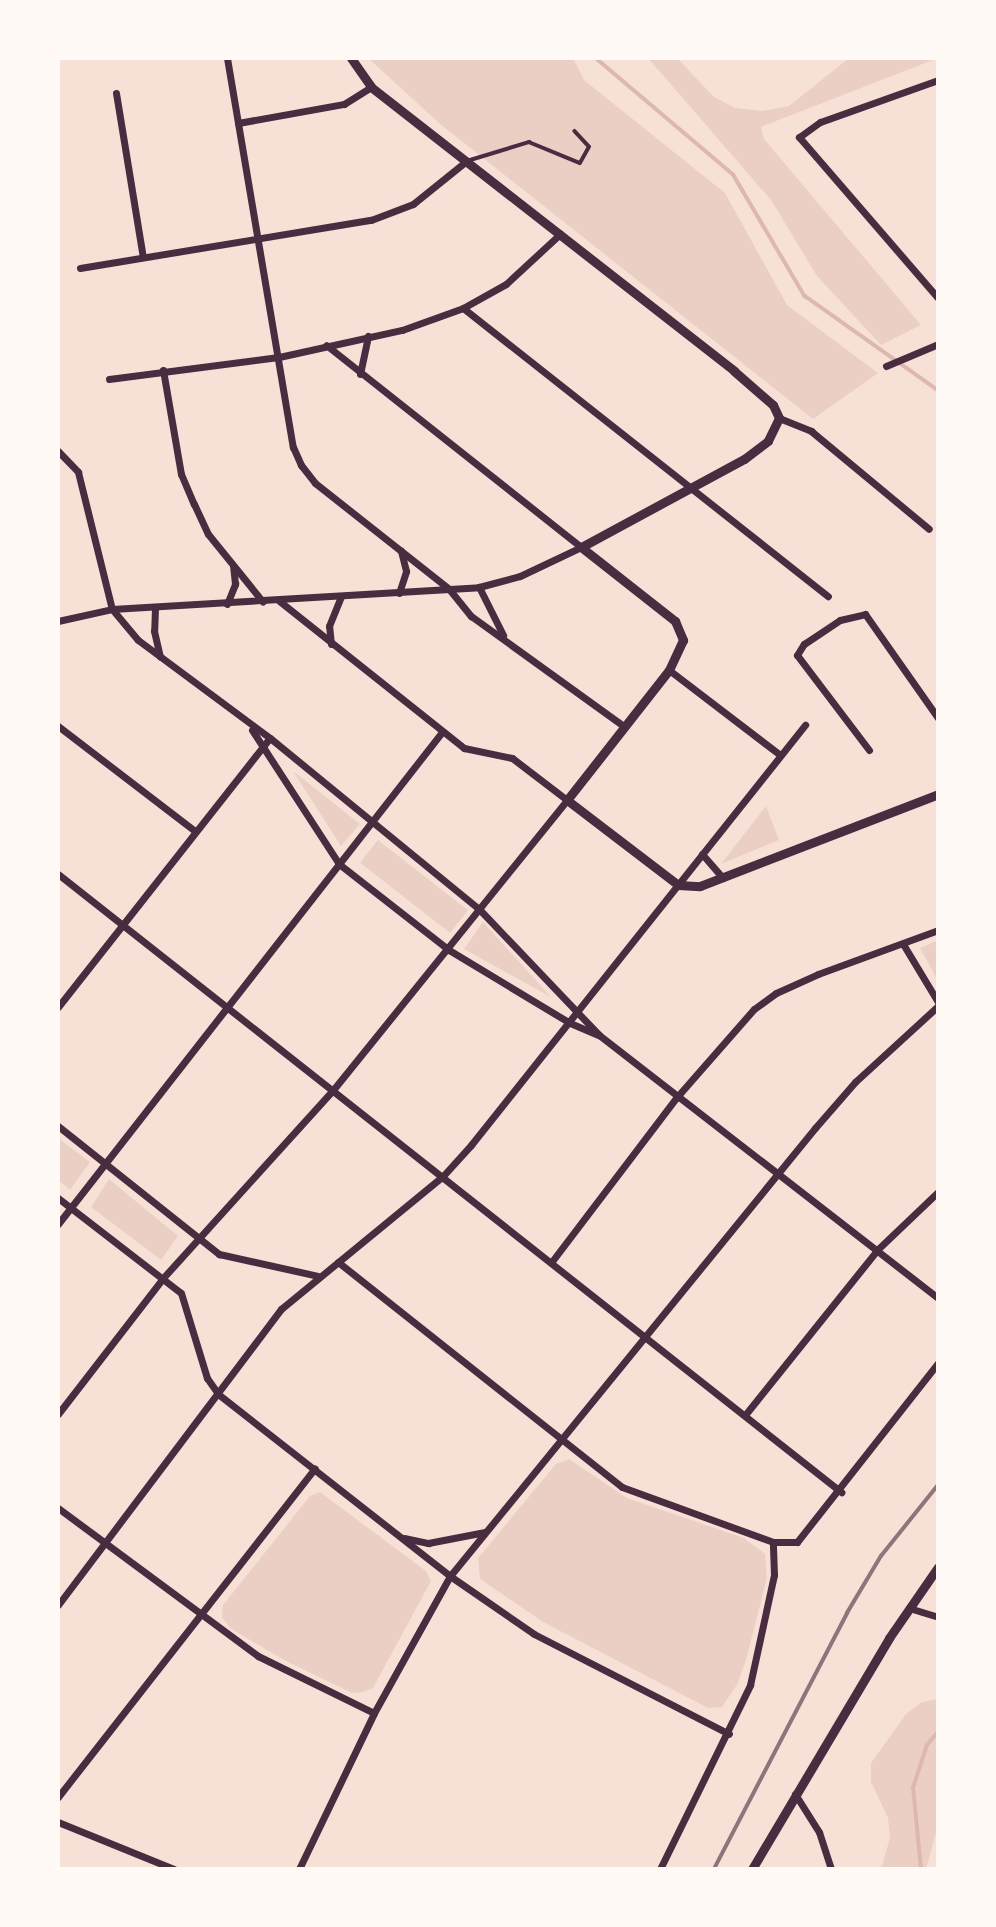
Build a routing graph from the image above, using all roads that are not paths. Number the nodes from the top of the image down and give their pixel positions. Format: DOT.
graph roads {
  1 [pos="227,58"];
  2 [pos="351,58"];
  3 [pos="938,80"];
  4 [pos="371,87"];
  5 [pos="116,93"];
  6 [pos="238,123"];
  7 [pos="575,132"];
  8 [pos="465,162"];
  9 [pos="560,234"];
  10 [pos="258,239"];
  11 [pos="143,257"];
  12 [pos="80,268"];
  13 [pos="938,298"];
  14 [pos="463,308"];
  15 [pos="368,336"];
  16 [pos="938,344"];
  17 [pos="326,345"];
  18 [pos="279,357"];
  19 [pos="886,366"];
  20 [pos="163,370"];
  21 [pos="360,374"];
  22 [pos="109,379"];
  23 [pos="779,418"];
  24 [pos="58,451"];
  25 [pos="690,486"];
  26 [pos="929,529"];
  27 [pos="581,547"];
  28 [pos="400,550"];
  29 [pos="232,562"];
  30 [pos="479,587"];
  31 [pos="449,589"];
  32 [pos="399,593"];
  33 [pos="341,596"];
  34 [pos="828,596"];
  35 [pos="279,601"];
  36 [pos="263,602"];
  37 [pos="227,604"];
  38 [pos="155,608"];
  39 [pos="112,609"];
  40 [pos="58,621"];
  41 [pos="505,638"];
  42 [pos="331,644"];
  43 [pos="160,657"];
  44 [pos="669,670"];
  45 [pos="938,718"];
  46 [pos="805,725"];
  47 [pos="58,726"];
  48 [pos="625,726"];
  49 [pos="252,729"];
  50 [pos="442,732"];
  51 [pos="270,738"];
  52 [pos="261,748"];
  53 [pos="869,750"];
  54 [pos="779,754"];
  55 [pos="938,794"];
  56 [pos="567,800"];
  57 [pos="372,824"];
  58 [pos="195,831"];
  59 [pos="702,854"];
  60 [pos="339,864"];
  61 [pos="58,874"];
  62 [pos="723,878"];
  63 [pos="678,886"];
  64 [pos="480,910"];
  65 [pos="122,924"];
  66 [pos="938,930"];
  67 [pos="904,944"];
  68 [pos="449,950"];
  69 [pos="938,1004"];
  70 [pos="58,1007"];
  71 [pos="227,1008"];
  72 [pos="579,1010"];
  73 [pos="569,1023"];
  74 [pos="599,1035"];
  75 [pos="333,1090"];
  76 [pos="677,1098"];
  77 [pos="58,1126"];
  78 [pos="109,1163"];
  79 [pos="776,1175"];
  80 [pos="443,1176"];
  81 [pos="938,1192"];
  82 [pos="58,1198"];
  83 [pos="71,1208"];
  84 [pos="58,1224"];
  85 [pos="197,1240"];
  86 [pos="877,1250"];
  87 [pos="553,1260"];
  88 [pos="338,1262"];
  89 [pos="318,1276"];
  90 [pos="163,1278"];
  91 [pos="938,1298"];
  92 [pos="648,1336"];
  93 [pos="938,1363"];
  94 [pos="218,1394"];
  95 [pos="58,1413"];
  96 [pos="745,1415"];
  97 [pos="562,1438"];
  98 [pos="315,1468"];
  99 [pos="841,1492"];
  100 [pos="58,1508"];
  101 [pos="486,1531"];
  102 [pos="404,1538"];
  103 [pos="773,1542"];
  104 [pos="105,1545"];
  105 [pos="938,1567"];
  106 [pos="450,1576"];
  107 [pos="58,1605"];
  108 [pos="909,1608"];
  109 [pos="199,1612"];
  110 [pos="938,1617"];
  111 [pos="374,1713"];
  112 [pos="729,1734"];
  113 [pos="795,1794"];
  114 [pos="58,1797"];
  115 [pos="58,1822"];
  116 [pos="174,1869"];
  117 [pos="299,1869"];
  118 [pos="660,1869"];
  119 [pos="752,1869"];
  120 [pos="831,1869"];
  1 -- 6 [label="street"];
  2 -- 4 [label="street"];
  3 -- 13 [label="street"];
  4 -- 6 [label="street"];
  4 -- 8 [label="street"];
  5 -- 11 [label="street"];
  6 -- 10 [label="street"];
  7 -- 8 [label="lane"];
  8 -- 9 [label="street"];
  8 -- 10 [label="street"];
  9 -- 14 [label="street"];
  9 -- 23 [label="street"];
  10 -- 11 [label="street"];
  10 -- 18 [label="street"];
  11 -- 12 [label="street"];
  14 -- 15 [label="street"];
  14 -- 25 [label="street"];
  15 -- 17 [label="street"];
  15 -- 21 [label="street"];
  16 -- 19 [label="street"];
  17 -- 18 [label="street"];
  17 -- 21 [label="street"];
  18 -- 20 [label="street"];
  18 -- 28 [label="street"];
  20 -- 22 [label="street"];
  20 -- 29 [label="street"];
  21 -- 27 [label="street"];
  23 -- 25 [label="street"];
  23 -- 26 [label="street"];
  24 -- 39 [label="street"];
  25 -- 27 [label="street"];
  25 -- 34 [label="street"];
  27 -- 30 [label="street"];
  27 -- 44 [label="street"];
  28 -- 31 [label="street"];
  28 -- 32 [label="street"];
  29 -- 36 [label="street"];
  29 -- 37 [label="street"];
  30 -- 31 [label="street"];
  30 -- 41 [label="street"];
  31 -- 32 [label="street"];
  31 -- 41 [label="street"];
  32 -- 33 [label="street"];
  33 -- 35 [label="street"];
  33 -- 42 [label="street"];
  35 -- 36 [label="street"];
  35 -- 42 [label="street"];
  36 -- 37 [label="street"];
  37 -- 38 [label="street"];
  38 -- 39 [label="street"];
  38 -- 43 [label="street"];
  39 -- 40 [label="street"];
  39 -- 43 [label="street"];
  41 -- 48 [label="street"];
  42 -- 50 [label="street"];
  43 -- 49 [label="street"];
  44 -- 48 [label="street"];
  44 -- 54 [label="street"];
  45 -- 53 [label="street"];
  46 -- 54 [label="street"];
  47 -- 58 [label="street"];
  48 -- 56 [label="street"];
  49 -- 51 [label="street"];
  49 -- 52 [label="street"];
  50 -- 56 [label="street"];
  50 -- 57 [label="street"];
  51 -- 52 [label="street"];
  51 -- 57 [label="street"];
  52 -- 58 [label="street"];
  52 -- 60 [label="street"];
  54 -- 59 [label="street"];
  55 -- 62 [label="street"];
  56 -- 63 [label="street"];
  56 -- 64 [label="street"];
  57 -- 60 [label="street"];
  57 -- 64 [label="street"];
  58 -- 65 [label="street"];
  59 -- 62 [label="street"];
  59 -- 63 [label="street"];
  60 -- 68 [label="street"];
  60 -- 71 [label="street"];
  61 -- 65 [label="street"];
  62 -- 63 [label="street"];
  63 -- 72 [label="street"];
  64 -- 68 [label="street"];
  64 -- 72 [label="street"];
  65 -- 70 [label="street"];
  65 -- 71 [label="street"];
  66 -- 67 [label="street"];
  67 -- 69 [label="street"];
  67 -- 76 [label="street"];
  68 -- 73 [label="street"];
  68 -- 75 [label="street"];
  69 -- 79 [label="street"];
  71 -- 75 [label="street"];
  71 -- 78 [label="street"];
  72 -- 73 [label="street"];
  72 -- 74 [label="street"];
  73 -- 74 [label="street"];
  73 -- 80 [label="street"];
  74 -- 76 [label="street"];
  75 -- 80 [label="street"];
  75 -- 85 [label="street"];
  76 -- 79 [label="street"];
  76 -- 87 [label="street"];
  77 -- 78 [label="street"];
  78 -- 83 [label="street"];
  78 -- 85 [label="street"];
  79 -- 86 [label="street"];
  79 -- 92 [label="street"];
  80 -- 87 [label="street"];
  80 -- 88 [label="street"];
  81 -- 86 [label="street"];
  82 -- 83 [label="street"];
  83 -- 84 [label="street"];
  83 -- 90 [label="street"];
  85 -- 89 [label="street"];
  85 -- 90 [label="street"];
  86 -- 91 [label="street"];
  86 -- 96 [label="street"];
  87 -- 92 [label="street"];
  88 -- 89 [label="street"];
  88 -- 97 [label="street"];
  89 -- 94 [label="street"];
  90 -- 94 [label="street"];
  90 -- 95 [label="street"];
  92 -- 96 [label="street"];
  92 -- 97 [label="street"];
  93 -- 99 [label="street"];
  94 -- 98 [label="street"];
  94 -- 104 [label="street"];
  96 -- 99 [label="street"];
  97 -- 101 [label="street"];
  97 -- 103 [label="street"];
  98 -- 102 [label="street"];
  98 -- 109 [label="street"];
  99 -- 103 [label="street"];
  100 -- 104 [label="street"];
  101 -- 102 [label="street"];
  101 -- 106 [label="street"];
  102 -- 106 [label="street"];
  103 -- 112 [label="street"];
  104 -- 107 [label="street"];
  104 -- 109 [label="street"];
  105 -- 108 [label="street"];
  106 -- 111 [label="street"];
  106 -- 112 [label="street"];
  108 -- 110 [label="street"];
  108 -- 113 [label="street"];
  109 -- 111 [label="street"];
  109 -- 114 [label="street"];
  111 -- 117 [label="street"];
  112 -- 118 [label="street"];
  113 -- 119 [label="street"];
  113 -- 120 [label="street"];
  115 -- 116 [label="street"];
}
